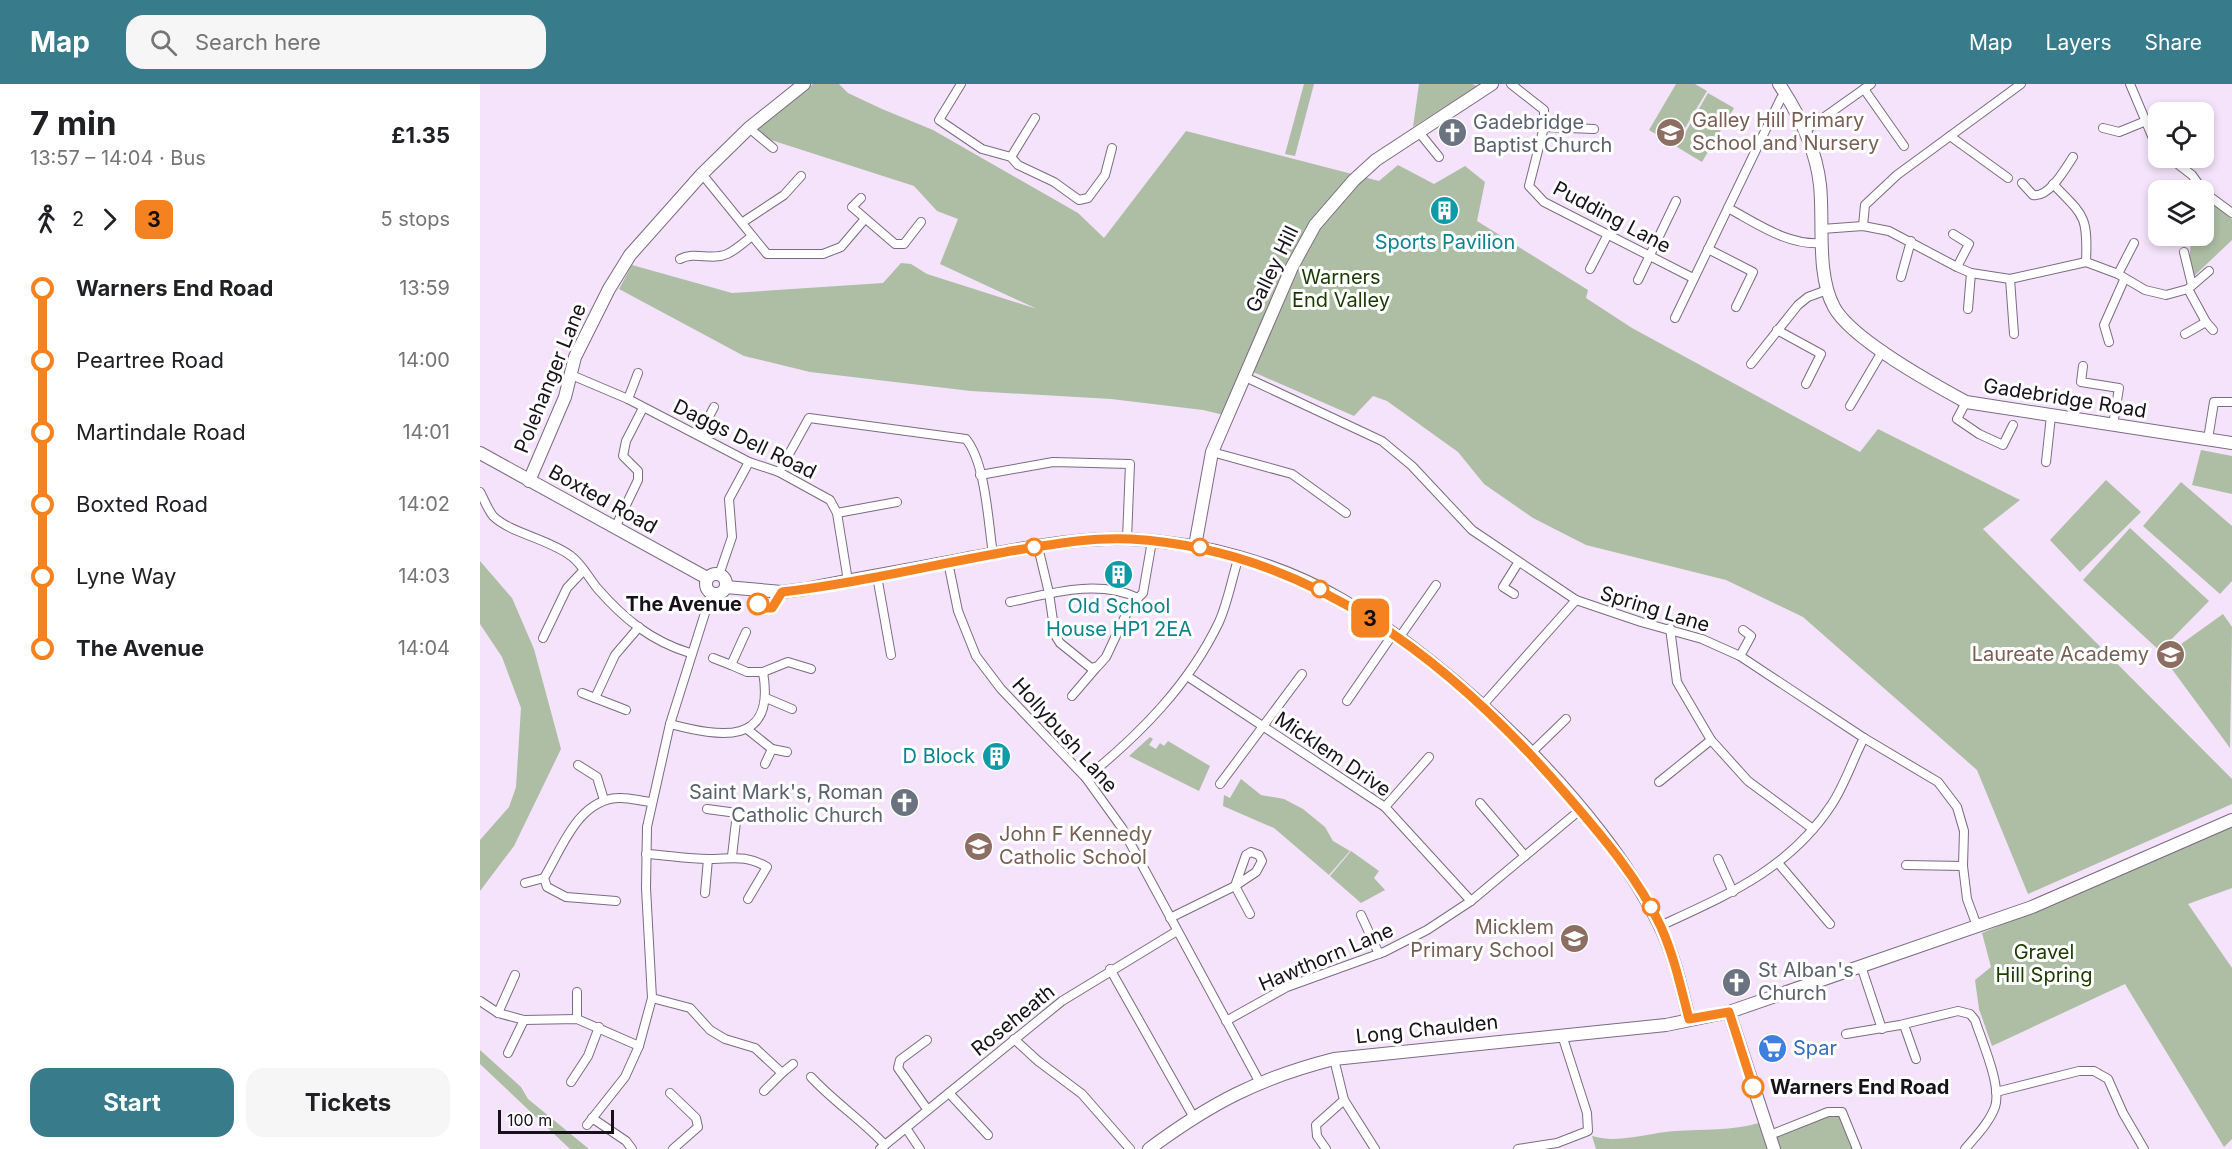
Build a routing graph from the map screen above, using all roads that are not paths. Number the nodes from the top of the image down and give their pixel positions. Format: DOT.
graph roads {
  1 [pos="804,84"];
  2 [pos="961,84"];
  3 [pos="1492,84"];
  4 [pos="1512,84"];
  5 [pos="2020,84"];
  6 [pos="2130,84"];
  7 [pos="1867,87"];
  8 [pos="1783,89"];
  9 [pos="1035,118"];
  10 [pos="2146,121"];
  11 [pos="2148,126"];
  12 [pos="1544,127"];
  13 [pos="749,128"];
  14 [pos="2103,128"];
  15 [pos="1594,129"];
  16 [pos="1806,130"];
  17 [pos="1418,131"];
  18 [pos="1950,136"];
  19 [pos="1904,146"];
  20 [pos="773,148"];
  21 [pos="1112,148"];
  22 [pos="1439,157"];
  23 [pos="2073,157"];
  24 [pos="1011,158"];
  25 [pos="2183,168"];
  26 [pos="702,174"];
  27 [pos="801,176"];
  28 [pos="2008,178"];
  29 [pos="2022,183"];
  30 [pos="2053,184"];
  31 [pos="861,198"];
  32 [pos="1676,201"];
  33 [pos="1728,208"];
  34 [pos="2232,213"];
  35 [pos="864,220"];
  36 [pos="743,222"];
  37 [pos="921,222"];
  38 [pos="1863,226"];
  39 [pos="1822,229"];
  40 [pos="1953,234"];
  41 [pos="1606,236"];
  42 [pos="752,237"];
  43 [pos="1911,241"];
  44 [pos="1823,243"];
  45 [pos="2134,243"];
  46 [pos="1708,249"];
  47 [pos="2184,252"];
  48 [pos="1649,257"];
  49 [pos="680,259"];
  50 [pos="2086,262"];
  51 [pos="1956,267"];
  52 [pos="1590,268"];
  53 [pos="2209,271"];
  54 [pos="1971,273"];
  55 [pos="1901,277"];
  56 [pos="2121,277"];
  57 [pos="1693,278"];
  58 [pos="2010,279"];
  59 [pos="1638,280"];
  60 [pos="2190,287"];
  61 [pos="1827,290"];
  62 [pos="1736,307"];
  63 [pos="1968,309"];
  64 [pos="1675,318"];
  65 [pos="2206,322"];
  66 [pos="1777,330"];
  67 [pos="2213,330"];
  68 [pos="2014,334"];
  69 [pos="2185,334"];
  70 [pos="2109,342"];
  71 [pos="1883,350"];
  72 [pos="1751,364"];
  73 [pos="2083,366"];
  74 [pos="638,373"];
  75 [pos="569,374"];
  76 [pos="1244,376"];
  77 [pos="1806,384"];
  78 [pos="628,399"];
  79 [pos="1966,402"];
  80 [pos="2232,402"];
  81 [pos="1850,406"];
  82 [pos="714,407"];
  83 [pos="644,408"];
  84 [pos="2051,417"];
  85 [pos="2013,425"];
  86 [pos="2113,425"];
  87 [pos="700,434"];
  88 [pos="2208,439"];
  89 [pos="2232,443"];
  90 [pos="1212,452"];
  91 [pos="480,453"];
  92 [pos="749,462"];
  93 [pos="2046,462"];
  94 [pos="779,472"];
  95 [pos="980,476"];
  96 [pos="528,481"];
  97 [pos="480,492"];
  98 [pos="897,502"];
  99 [pos="837,513"];
  100 [pos="1346,513"];
  101 [pos="615,528"];
  102 [pos="1127,539"];
  103 [pos="1152,541"];
  104 [pos="1195,546"];
  105 [pos="1038,547"];
  106 [pos="993,554"];
  107 [pos="1239,556"];
  108 [pos="948,562"];
  109 [pos="1518,563"];
  110 [pos="583,571"];
  111 [pos="877,576"];
  112 [pos="713,577"];
  113 [pos="848,581"];
  114 [pos="1436,585"];
  115 [pos="726,586"];
  116 [pos="1049,593"];
  117 [pos="711,594"];
  118 [pos="1514,594"];
  119 [pos="1138,598"];
  120 [pos="1576,600"];
  121 [pos="1010,602"];
  122 [pos="639,627"];
  123 [pos="1670,628"];
  124 [pos="1743,630"];
  125 [pos="746,632"];
  126 [pos="1396,636"];
  127 [pos="543,638"];
  128 [pos="690,653"];
  129 [pos="891,655"];
  130 [pos="1740,656"];
  131 [pos="713,658"];
  132 [pos="731,665"];
  133 [pos="1095,668"];
  134 [pos="811,669"];
  135 [pos="763,672"];
  136 [pos="1302,674"];
  137 [pos="1187,676"];
  138 [pos="582,693"];
  139 [pos="1072,696"];
  140 [pos="595,698"];
  141 [pos="766,698"];
  142 [pos="1347,701"];
  143 [pos="1482,706"];
  144 [pos="792,709"];
  145 [pos="626,710"];
  146 [pos="1566,719"];
  147 [pos="670,724"];
  148 [pos="1264,727"];
  149 [pos="747,729"];
  150 [pos="1864,738"];
  151 [pos="1711,740"];
  152 [pos="772,749"];
  153 [pos="787,753"];
  154 [pos="1532,753"];
  155 [pos="1429,757"];
  156 [pos="765,764"];
  157 [pos="578,765"];
  158 [pos="1086,778"];
  159 [pos="1659,782"];
  160 [pos="1220,784"];
  161 [pos="604,800"];
  162 [pos="651,802"];
  163 [pos="1480,803"];
  164 [pos="1385,807"];
  165 [pos="707,809"];
  166 [pos="1580,810"];
  167 [pos="737,813"];
  168 [pos="747,814"];
  169 [pos="2232,820"];
  170 [pos="1813,829"];
  171 [pos="646,854"];
  172 [pos="732,856"];
  173 [pos="1525,856"];
  174 [pos="708,859"];
  175 [pos="1718,859"];
  176 [pos="1779,864"];
  177 [pos="1906,865"];
  178 [pos="1963,866"];
  179 [pos="544,878"];
  180 [pos="525,883"];
  181 [pos="1733,892"];
  182 [pos="705,893"];
  183 [pos="748,899"];
  184 [pos="616,900"];
  185 [pos="1471,901"];
  186 [pos="1250,915"];
  187 [pos="1360,915"];
  188 [pos="1170,918"];
  189 [pos="1830,924"];
  190 [pos="1660,926"];
  191 [pos="1977,926"];
  192 [pos="1177,931"];
  193 [pos="1379,954"];
  194 [pos="1862,966"];
  195 [pos="1110,969"];
  196 [pos="515,975"];
  197 [pos="577,992"];
  198 [pos="652,998"];
  199 [pos="480,1001"];
  200 [pos="1729,1012"];
  201 [pos="498,1013"];
  202 [pos="577,1019"];
  203 [pos="1689,1019"];
  204 [pos="524,1020"];
  205 [pos="1226,1021"];
  206 [pos="1904,1024"];
  207 [pos="599,1027"];
  208 [pos="1882,1029"];
  209 [pos="1846,1034"];
  210 [pos="1562,1035"];
  211 [pos="1014,1039"];
  212 [pos="927,1040"];
  213 [pos="639,1046"];
  214 [pos="508,1053"];
  215 [pos="1334,1059"];
  216 [pos="1916,1059"];
  217 [pos="793,1064"];
  218 [pos="782,1073"];
  219 [pos="811,1077"];
  220 [pos="1259,1081"];
  221 [pos="571,1082"];
  222 [pos="764,1091"];
  223 [pos="1996,1092"];
  224 [pos="670,1093"];
  225 [pos="949,1093"];
  226 [pos="1344,1100"];
  227 [pos="927,1109"];
  228 [pos="1193,1116"];
  229 [pos="906,1128"];
  230 [pos="988,1135"];
  231 [pos="1770,1136"];
  232 [pos="1558,1146"];
  233 [pos="883,1147"];
  234 [pos="632,1149"];
  235 [pos="673,1149"];
  236 [pos="920,1149"];
  237 [pos="1130,1149"];
  238 [pos="1149,1149"];
  239 [pos="1326,1149"];
  240 [pos="1375,1149"];
  241 [pos="1518,1149"];
  242 [pos="1774,1149"];
  243 [pos="1857,1149"];
  244 [pos="1965,1149"];
  245 [pos="2144,1149"];
  1 -- 13 [label="street, Polehanger Lane"];
  2 -- 24 [label="street"];
  3 -- 17 [label="street, Galley Hill"];
  4 -- 12 [label="street"];
  5 -- 18 [label="street"];
  6 -- 10 [label="street"];
  7 -- 16 [label="street"];
  7 -- 19 [label="street"];
  8 -- 16 [label="street, Gadebridge Road"];
  8 -- 33 [label="street"];
  9 -- 24 [label="street"];
  10 -- 11 [label="street"];
  10 -- 14 [label="street"];
  12 -- 15 [label="street"];
  12 -- 41 [label="street, Pudding Lane"];
  13 -- 20 [label="street"];
  13 -- 26 [label="street, Polehanger Lane"];
  16 -- 39 [label="street, Gadebridge Road"];
  17 -- 22 [label="street"];
  17 -- 76 [label="street, Galley Hill"];
  18 -- 28 [label="street"];
  18 -- 38 [label="street"];
  21 -- 24 [label="street"];
  23 -- 30 [label="street"];
  25 -- 34 [label="street"];
  26 -- 36 [label="street"];
  26 -- 75 [label="street, Polehanger Lane"];
  27 -- 36 [label="street"];
  29 -- 30 [label="street"];
  30 -- 50 [label="street"];
  31 -- 35 [label="street"];
  32 -- 48 [label="street"];
  33 -- 44 [label="street"];
  33 -- 46 [label="street"];
  35 -- 37 [label="street"];
  35 -- 42 [label="street"];
  36 -- 42 [label="street"];
  38 -- 39 [label="street"];
  38 -- 43 [label="street"];
  39 -- 44 [label="street, Gadebridge Road"];
  40 -- 51 [label="street"];
  41 -- 48 [label="street, Pudding Lane"];
  41 -- 52 [label="street"];
  42 -- 49 [label="street"];
  43 -- 51 [label="street"];
  43 -- 55 [label="street"];
  44 -- 61 [label="street, Gadebridge Road"];
  45 -- 56 [label="street"];
  46 -- 57 [label="street"];
  46 -- 62 [label="street"];
  47 -- 60 [label="street"];
  48 -- 57 [label="street, Pudding Lane"];
  48 -- 59 [label="street"];
  50 -- 56 [label="street"];
  50 -- 58 [label="street"];
  51 -- 54 [label="street"];
  53 -- 60 [label="street"];
  54 -- 58 [label="street"];
  54 -- 63 [label="street"];
  56 -- 60 [label="street"];
  56 -- 70 [label="street"];
  57 -- 64 [label="street"];
  58 -- 68 [label="street"];
  60 -- 65 [label="street"];
  61 -- 66 [label="street"];
  61 -- 71 [label="street, Gadebridge Road"];
  65 -- 67 [label="street"];
  65 -- 69 [label="street"];
  66 -- 72 [label="street"];
  66 -- 77 [label="street"];
  71 -- 79 [label="street, Gadebridge Road"];
  71 -- 81 [label="street"];
  73 -- 86 [label="street"];
  74 -- 78 [label="street"];
  75 -- 78 [label="street, Daggs Dell Road"];
  75 -- 96 [label="street, Polehanger Lane"];
  76 -- 90 [label="street, Galley Hill"];
  76 -- 109 [label="street, Spring Lane"];
  78 -- 83 [label="street, Daggs Dell Road"];
  79 -- 84 [label="street, Gadebridge Road"];
  79 -- 85 [label="street"];
  80 -- 88 [label="street"];
  82 -- 87 [label="street"];
  83 -- 87 [label="street, Daggs Dell Road"];
  83 -- 101 [label="street"];
  84 -- 86 [label="street, Gadebridge Road"];
  84 -- 93 [label="street"];
  86 -- 88 [label="street, Gadebridge Road"];
  87 -- 92 [label="street, Daggs Dell Road"];
  88 -- 89 [label="street, Gadebridge Road"];
  90 -- 100 [label="street"];
  90 -- 104 [label="street, Galley Hill"];
  91 -- 96 [label="street, Boxted Road"];
  92 -- 94 [label="street, Daggs Dell Road"];
  92 -- 112 [label="street"];
  94 -- 95 [label="street"];
  94 -- 99 [label="street, Daggs Dell Road"];
  95 -- 102 [label="street"];
  95 -- 106 [label="street"];
  96 -- 101 [label="street, Boxted Road"];
  97 -- 110 [label="street"];
  98 -- 99 [label="street"];
  99 -- 113 [label="street"];
  101 -- 112 [label="street, Boxted Road"];
  102 -- 103 [label="street"];
  102 -- 105 [label="street"];
  103 -- 104 [label="street"];
  103 -- 119 [label="street"];
  104 -- 107 [label="street"];
  105 -- 106 [label="street"];
  105 -- 116 [label="street"];
  106 -- 108 [label="street"];
  107 -- 126 [label="street"];
  107 -- 137 [label="street"];
  108 -- 111 [label="street"];
  108 -- 158 [label="street, Hollybush Lane"];
  109 -- 118 [label="street"];
  109 -- 120 [label="street, Spring Lane"];
  110 -- 122 [label="street"];
  110 -- 127 [label="street"];
  111 -- 113 [label="street"];
  111 -- 129 [label="street"];
  112 -- 115 [label="street, Boxted Road"];
  112 -- 117 [label="street"];
  113 -- 115 [label="street"];
  114 -- 126 [label="street"];
  115 -- 117 [label="street"];
  116 -- 119 [label="street"];
  116 -- 121 [label="street"];
  116 -- 133 [label="street"];
  117 -- 128 [label="street"];
  119 -- 133 [label="street"];
  120 -- 123 [label="street, Spring Lane"];
  120 -- 143 [label="street"];
  122 -- 128 [label="street"];
  122 -- 140 [label="street"];
  123 -- 130 [label="street, Spring Lane"];
  123 -- 151 [label="street"];
  124 -- 130 [label="street"];
  125 -- 132 [label="street"];
  126 -- 142 [label="street"];
  126 -- 143 [label="street"];
  128 -- 147 [label="street"];
  130 -- 150 [label="street, Spring Lane"];
  131 -- 132 [label="street"];
  132 -- 135 [label="street"];
  133 -- 139 [label="street"];
  134 -- 135 [label="street"];
  135 -- 141 [label="street"];
  136 -- 148 [label="street"];
  137 -- 148 [label="street, Micklem Drive"];
  137 -- 158 [label="street"];
  138 -- 140 [label="street"];
  140 -- 145 [label="street"];
  141 -- 144 [label="street"];
  141 -- 149 [label="street"];
  143 -- 154 [label="street"];
  146 -- 154 [label="street"];
  147 -- 149 [label="street"];
  147 -- 162 [label="street"];
  148 -- 160 [label="street"];
  148 -- 164 [label="street, Micklem Drive"];
  149 -- 152 [label="street"];
  150 -- 170 [label="street"];
  150 -- 178 [label="street, Spring Lane"];
  151 -- 159 [label="street"];
  151 -- 170 [label="street"];
  152 -- 153 [label="street"];
  152 -- 156 [label="street"];
  154 -- 166 [label="street"];
  155 -- 164 [label="street"];
  157 -- 161 [label="street"];
  158 -- 188 [label="street, Hollybush Lane"];
  161 -- 162 [label="street"];
  161 -- 179 [label="street"];
  162 -- 171 [label="street"];
  163 -- 173 [label="street"];
  164 -- 185 [label="street, Micklem Drive"];
  165 -- 167 [label="street"];
  166 -- 173 [label="street, Hawthorn Lane"];
  166 -- 190 [label="street"];
  167 -- 168 [label="street"];
  167 -- 172 [label="street"];
  169 -- 191 [label="street"];
  170 -- 176 [label="street"];
  171 -- 174 [label="street"];
  171 -- 198 [label="street"];
  172 -- 174 [label="street"];
  172 -- 183 [label="street"];
  173 -- 185 [label="street, Hawthorn Lane"];
  174 -- 182 [label="street"];
  175 -- 181 [label="street"];
  176 -- 181 [label="street"];
  176 -- 189 [label="street"];
  177 -- 178 [label="street"];
  178 -- 191 [label="street, Spring Lane"];
  179 -- 180 [label="street"];
  179 -- 184 [label="street"];
  181 -- 190 [label="street"];
  185 -- 193 [label="street, Hawthorn Lane"];
  186 -- 188 [label="street"];
  187 -- 193 [label="street"];
  188 -- 192 [label="street, Hollybush Lane"];
  190 -- 203 [label="street"];
  191 -- 194 [label="street"];
  192 -- 195 [label="street, Roseheath"];
  192 -- 205 [label="street, Hollybush Lane"];
  193 -- 205 [label="street, Hawthorn Lane"];
  194 -- 200 [label="street"];
  194 -- 208 [label="street"];
  195 -- 211 [label="street, Roseheath"];
  195 -- 228 [label="street"];
  196 -- 201 [label="street"];
  197 -- 202 [label="street"];
  198 -- 213 [label="street"];
  198 -- 218 [label="street"];
  199 -- 201 [label="street"];
  200 -- 203 [label="street, Long Chaulden"];
  200 -- 231 [label="street"];
  201 -- 204 [label="street"];
  202 -- 204 [label="street"];
  202 -- 207 [label="street"];
  203 -- 210 [label="street, Long Chaulden"];
  204 -- 214 [label="street"];
  205 -- 220 [label="street, Hollybush Lane"];
  206 -- 208 [label="street"];
  206 -- 216 [label="street"];
  206 -- 223 [label="street"];
  207 -- 213 [label="street"];
  207 -- 221 [label="street"];
  208 -- 209 [label="street"];
  210 -- 215 [label="street, Long Chaulden"];
  210 -- 232 [label="street"];
  211 -- 225 [label="street, Roseheath"];
  211 -- 237 [label="street"];
  212 -- 227 [label="street"];
  213 -- 234 [label="street"];
  215 -- 220 [label="street, Long Chaulden"];
  215 -- 226 [label="street"];
  217 -- 218 [label="street"];
  218 -- 222 [label="street"];
  219 -- 233 [label="street"];
  220 -- 228 [label="street, Long Chaulden"];
  223 -- 244 [label="street"];
  223 -- 245 [label="street"];
  224 -- 235 [label="street"];
  225 -- 227 [label="street, Roseheath"];
  225 -- 230 [label="street"];
  226 -- 239 [label="street"];
  226 -- 240 [label="street"];
  227 -- 229 [label="street, Roseheath"];
  228 -- 238 [label="street, Long Chaulden"];
  229 -- 233 [label="street, Roseheath"];
  229 -- 236 [label="street"];
  231 -- 242 [label="street"];
  231 -- 243 [label="street"];
  232 -- 241 [label="street"];
}
